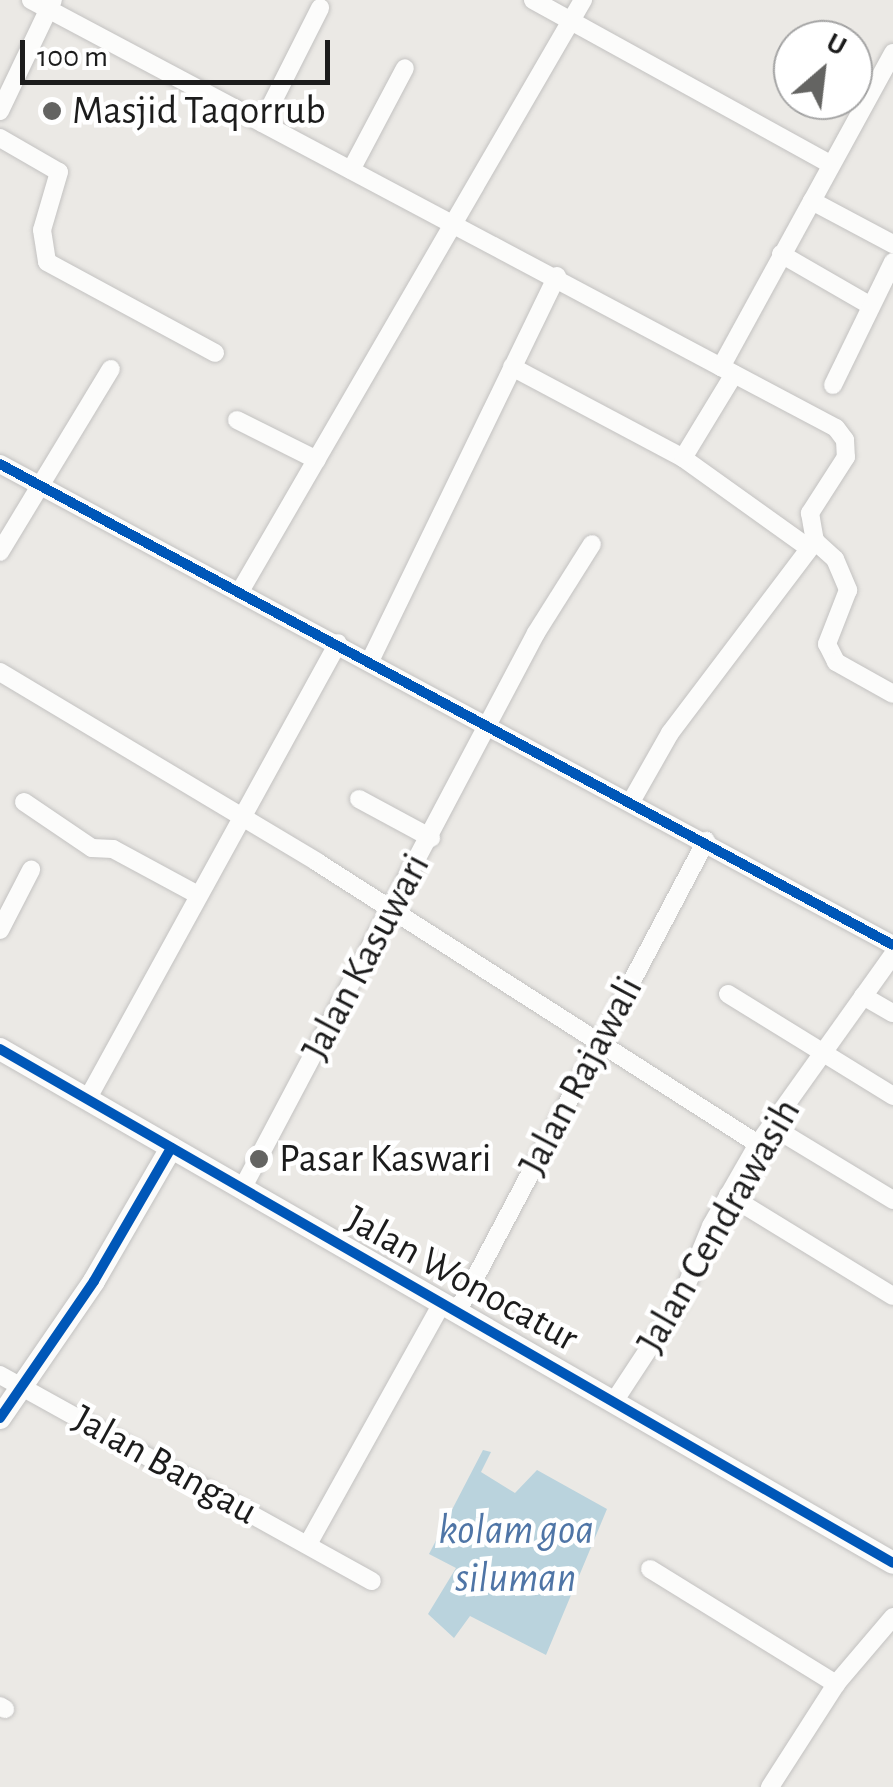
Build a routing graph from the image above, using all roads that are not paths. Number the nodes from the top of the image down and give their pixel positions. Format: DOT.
graph roads {
  1 [pos="30,0"];
  2 [pos="533,0"];
  3 [pos="583,0"];
  4 [pos="51,5"];
  5 [pos="320,8"];
  6 [pos="571,20"];
  7 [pos="893,53"];
  8 [pos="405,68"];
  9 [pos="0,111"];
  10 [pos="262,123"];
  11 [pos="0,138"];
  12 [pos="830,164"];
  13 [pos="351,170"];
  14 [pos="812,201"];
  15 [pos="452,221"];
  16 [pos="893,244"];
  17 [pos="781,254"];
  18 [pos="893,262"];
  19 [pos="557,276"];
  20 [pos="871,306"];
  21 [pos="214,354"];
  22 [pos="512,368"];
  23 [pos="111,369"];
  24 [pos="728,371"];
  25 [pos="833,384"];
  26 [pos="237,420"];
  27 [pos="683,458"];
  28 [pos="317,460"];
  29 [pos="0,464"];
  30 [pos="36,484"];
  31 [pos="592,544"];
  32 [pos="810,544"];
  33 [pos="0,552"];
  34 [pos="242,588"];
  35 [pos="338,642"];
  36 [pos="370,661"];
  37 [pos="0,672"];
  38 [pos="893,694"];
  39 [pos="487,723"];
  40 [pos="359,799"];
  41 [pos="632,800"];
  42 [pos="24,802"];
  43 [pos="240,814"];
  44 [pos="431,838"];
  45 [pos="706,841"];
  46 [pos="30,870"];
  47 [pos="198,895"];
  48 [pos="390,912"];
  49 [pos="0,930"];
  50 [pos="893,944"];
  51 [pos="893,955"];
  52 [pos="728,994"];
  53 [pos="863,996"];
  54 [pos="893,1013"];
  55 [pos="598,1040"];
  56 [pos="0,1049"];
  57 [pos="822,1058"];
  58 [pos="893,1096"];
  59 [pos="88,1098"];
  60 [pos="770,1126"];
  61 [pos="758,1144"];
  62 [pos="171,1148"];
  63 [pos="242,1189"];
  64 [pos="728,1195"];
  65 [pos="893,1200"];
  66 [pos="893,1296"];
  67 [pos="450,1307"];
  68 [pos="0,1374"];
  69 [pos="22,1386"];
  70 [pos="616,1400"];
  71 [pos="0,1418"];
  72 [pos="308,1544"];
  73 [pos="893,1563"];
  74 [pos="650,1569"];
  75 [pos="372,1582"];
  76 [pos="893,1617"];
  77 [pos="836,1684"];
  78 [pos="770,1787"];
  1 -- 4 [label="street"];
  2 -- 6 [label="street"];
  3 -- 6 [label="street"];
  4 -- 9 [label="street"];
  4 -- 10 [label="street"];
  5 -- 10 [label="street"];
  6 -- 12 [label="street"];
  6 -- 15 [label="street"];
  7 -- 12 [label="street"];
  8 -- 13 [label="street"];
  10 -- 13 [label="street"];
  11 -- 21 [label="street"];
  12 -- 14 [label="street"];
  13 -- 15 [label="street"];
  14 -- 16 [label="street"];
  14 -- 17 [label="street"];
  15 -- 19 [label="street"];
  15 -- 28 [label="street"];
  17 -- 20 [label="street"];
  17 -- 24 [label="street"];
  18 -- 20 [label="street"];
  19 -- 22 [label="street"];
  19 -- 24 [label="street"];
  20 -- 25 [label="street"];
  22 -- 27 [label="street"];
  22 -- 36 [label="street"];
  23 -- 30 [label="street"];
  24 -- 27 [label="street"];
  24 -- 32 [label="street"];
  26 -- 28 [label="street"];
  27 -- 32 [label="street"];
  28 -- 34 [label="street"];
  29 -- 30 [label="street"];
  30 -- 33 [label="street"];
  30 -- 34 [label="street"];
  31 -- 39 [label="street, Jalan Kasuwari"];
  32 -- 38 [label="street"];
  32 -- 41 [label="street"];
  34 -- 35 [label="street"];
  35 -- 36 [label="street"];
  35 -- 43 [label="street"];
  36 -- 39 [label="street"];
  37 -- 43 [label="street"];
  39 -- 41 [label="street"];
  39 -- 44 [label="street, Jalan Kasuwari"];
  40 -- 44 [label="street"];
  41 -- 45 [label="street"];
  42 -- 47 [label="street"];
  43 -- 47 [label="street"];
  43 -- 48 [label="street"];
  44 -- 48 [label="street, Jalan Kasuwari"];
  45 -- 50 [label="street"];
  45 -- 55 [label="street, Jalan Rajawali"];
  46 -- 49 [label="street"];
  47 -- 59 [label="street"];
  48 -- 55 [label="street"];
  48 -- 63 [label="street, Jalan Kasuwari"];
  51 -- 53 [label="street, Jalan Cendrawasih"];
  52 -- 57 [label="street"];
  53 -- 54 [label="street"];
  53 -- 57 [label="street, Jalan Cendrawasih"];
  55 -- 61 [label="street"];
  55 -- 67 [label="street, Jalan Rajawali"];
  56 -- 59 [label="street, Jalan Wonocatur"];
  57 -- 58 [label="street"];
  57 -- 60 [label="street, Jalan Cendrawasih"];
  59 -- 62 [label="street, Jalan Wonocatur"];
  60 -- 61 [label="street, Jalan Cendrawasih"];
  60 -- 65 [label="street"];
  61 -- 64 [label="street, Jalan Cendrawasih"];
  62 -- 63 [label="street, Jalan Wonocatur"];
  62 -- 69 [label="street"];
  63 -- 67 [label="street, Jalan Wonocatur"];
  64 -- 66 [label="street"];
  64 -- 70 [label="street, Jalan Cendrawasih"];
  67 -- 70 [label="street, Jalan Wonocatur"];
  67 -- 72 [label="street"];
  68 -- 69 [label="street, Jalan Bangau"];
  69 -- 71 [label="street"];
  69 -- 72 [label="street, Jalan Bangau"];
  70 -- 73 [label="street, Jalan Wonocatur"];
  72 -- 75 [label="street, Jalan Bangau"];
  74 -- 77 [label="street"];
  76 -- 77 [label="street"];
  77 -- 78 [label="street"];
}
